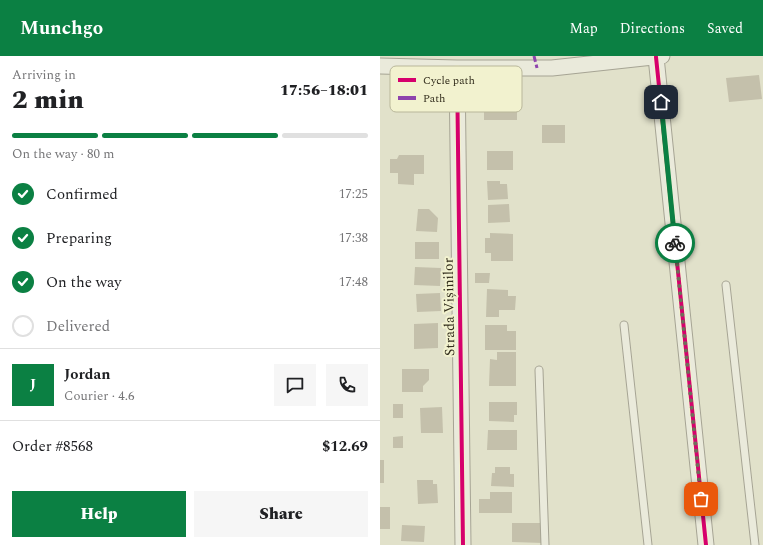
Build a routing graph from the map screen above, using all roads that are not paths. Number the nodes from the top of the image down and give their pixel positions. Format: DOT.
graph roads {
  1 [pos="659,56"];
  2 [pos="390,62"];
  3 [pos="543,62"];
  4 [pos="435,66"];
  5 [pos="486,66"];
  6 [pos="458,112"];
  7 [pos="726,285"];
  8 [pos="624,325"];
  9 [pos="539,370"];
  10 [pos="463,545"];
  11 [pos="545,545"];
  12 [pos="648,545"];
  13 [pos="706,545"];
  14 [pos="755,545"];
  1 -- 3 [label="street"];
  1 -- 13 [label="street"];
  2 -- 4 [label="street"];
  3 -- 5 [label="street"];
  6 -- 10 [label="street, Strada Vișinilor"];
  7 -- 14 [label="lane"];
  8 -- 12 [label="lane"];
  9 -- 11 [label="lane"];
}
